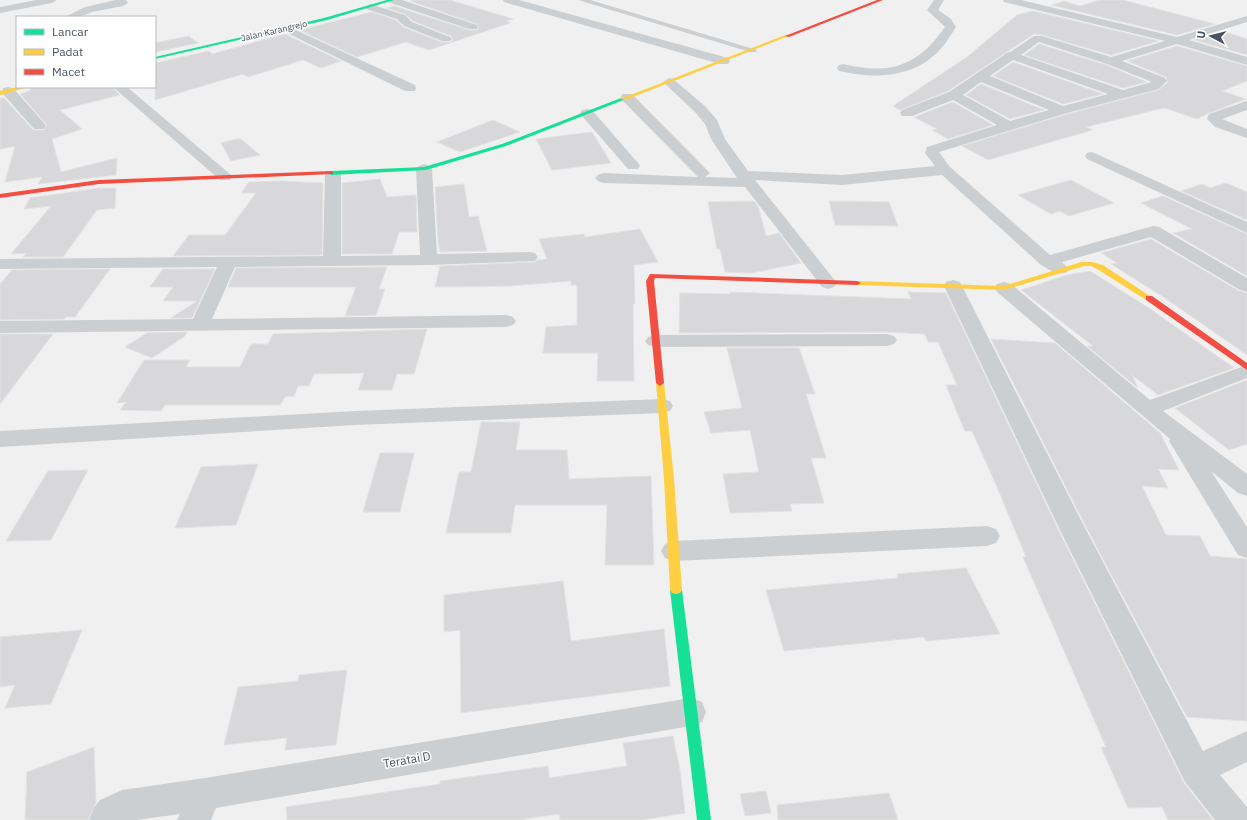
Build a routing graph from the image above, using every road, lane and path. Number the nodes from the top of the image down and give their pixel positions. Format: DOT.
graph roads {
  1 [pos="52,0"];
  2 [pos="392,0"];
  3 [pos="508,0"];
  4 [pos="582,0"];
  5 [pos="881,0"];
  6 [pos="939,0"];
  7 [pos="1008,0"];
  8 [pos="1040,0"];
  9 [pos="373,3"];
  10 [pos="1028,3"];
  11 [pos="115,6"];
  12 [pos="0,10"];
  13 [pos="72,16"];
  14 [pos="1247,19"];
  15 [pos="473,27"];
  16 [pos="285,28"];
  17 [pos="446,39"];
  18 [pos="1172,42"];
  19 [pos="753,50"];
  20 [pos="156,53"];
  21 [pos="1010,55"];
  22 [pos="156,58"];
  23 [pos="724,61"];
  24 [pos="1111,61"];
  25 [pos="1247,61"];
  26 [pos="843,68"];
  27 [pos="1247,69"];
  28 [pos="980,77"];
  29 [pos="669,82"];
  30 [pos="16,87"];
  31 [pos="6,88"];
  32 [pos="119,88"];
  33 [pos="410,88"];
  34 [pos="954,95"];
  35 [pos="1123,95"];
  36 [pos="627,97"];
  37 [pos="1247,105"];
  38 [pos="1062,110"];
  39 [pos="587,112"];
  40 [pos="907,113"];
  41 [pos="39,126"];
  42 [pos="1010,127"];
  43 [pos="1247,134"];
  44 [pos="1092,156"];
  45 [pos="633,166"];
  46 [pos="424,169"];
  47 [pos="945,170"];
  48 [pos="702,173"];
  49 [pos="333,174"];
  50 [pos="225,177"];
  51 [pos="603,178"];
  52 [pos="746,179"];
  53 [pos="0,196"];
  54 [pos="1247,228"];
  55 [pos="529,257"];
  56 [pos="332,260"];
  57 [pos="429,260"];
  58 [pos="228,261"];
  59 [pos="0,264"];
  60 [pos="1054,265"];
  61 [pos="828,283"];
  62 [pos="953,286"];
  63 [pos="1247,286"];
  64 [pos="1004,288"];
  65 [pos="506,322"];
  66 [pos="199,326"];
  67 [pos="0,327"];
  68 [pos="887,340"];
  69 [pos="655,341"];
  70 [pos="1247,367"];
  71 [pos="1247,371"];
  72 [pos="662,406"];
  73 [pos="1147,409"];
  74 [pos="1170,425"];
  75 [pos="0,439"];
  76 [pos="1247,487"];
  77 [pos="987,536"];
  78 [pos="1247,548"];
  79 [pos="674,551"];
  80 [pos="691,712"];
  81 [pos="1247,746"];
  82 [pos="1196,771"];
  83 [pos="200,807"];
  84 [pos="114,813"];
  85 [pos="704,820"];
  86 [pos="1236,820"];
  1 -- 12 [label="street"];
  2 -- 9 [label="street, Jalan Karangrejo"];
  2 -- 15 [label="street"];
  3 -- 23 [label="street"];
  4 -- 19 [label="lane"];
  5 -- 19 [label="street"];
  6 -- 26 [label="street"];
  7 -- 10 [label="street"];
  8 -- 10 [label="street"];
  9 -- 16 [label="street, Jalan Karangrejo"];
  9 -- 17 [label="street"];
  9 -- 20 [label="street, Jalan Karangrejo"];
  10 -- 18 [label="street"];
  11 -- 13 [label="street"];
  14 -- 18 [label="street"];
  16 -- 22 [label="street, Jalan Karangrejo"];
  16 -- 33 [label="street"];
  18 -- 24 [label="street"];
  18 -- 25 [label="street"];
  18 -- 27 [label="street"];
  19 -- 23 [label="street"];
  21 -- 24 [label="street"];
  21 -- 28 [label="street"];
  21 -- 35 [label="street"];
  23 -- 29 [label="street"];
  24 -- 35 [label="street"];
  28 -- 34 [label="street"];
  28 -- 38 [label="street"];
  29 -- 36 [label="street"];
  29 -- 52 [label="street"];
  30 -- 31 [label="street"];
  31 -- 41 [label="street"];
  32 -- 50 [label="street"];
  34 -- 40 [label="street"];
  34 -- 42 [label="street"];
  35 -- 38 [label="street"];
  36 -- 39 [label="street"];
  36 -- 48 [label="street"];
  37 -- 43 [label="street"];
  38 -- 42 [label="street"];
  39 -- 45 [label="street"];
  39 -- 46 [label="street"];
  42 -- 47 [label="street"];
  44 -- 54 [label="street"];
  46 -- 49 [label="street"];
  46 -- 57 [label="street"];
  47 -- 52 [label="street"];
  47 -- 60 [label="street"];
  49 -- 50 [label="street"];
  49 -- 56 [label="street"];
  50 -- 53 [label="street"];
  51 -- 52 [label="street"];
  52 -- 61 [label="street"];
  55 -- 57 [label="street"];
  56 -- 57 [label="street"];
  56 -- 58 [label="street"];
  58 -- 59 [label="street"];
  58 -- 66 [label="street"];
  60 -- 63 [label="street"];
  60 -- 64 [label="street"];
  60 -- 70 [label="street"];
  61 -- 62 [label="street"];
  61 -- 69 [label="street"];
  62 -- 64 [label="street"];
  62 -- 82 [label="street"];
  64 -- 73 [label="street"];
  65 -- 66 [label="street"];
  66 -- 67 [label="street"];
  68 -- 69 [label="street"];
  69 -- 72 [label="street"];
  71 -- 73 [label="street"];
  72 -- 75 [label="street"];
  72 -- 79 [label="street"];
  73 -- 74 [label="street"];
  74 -- 76 [label="street"];
  74 -- 78 [label="street"];
  77 -- 79 [label="street"];
  79 -- 80 [label="street"];
  80 -- 83 [label="street, Teratai D"];
  80 -- 85 [label="street"];
  81 -- 82 [label="street"];
  82 -- 86 [label="street"];
  83 -- 84 [label="street, Teratai D"];
}
